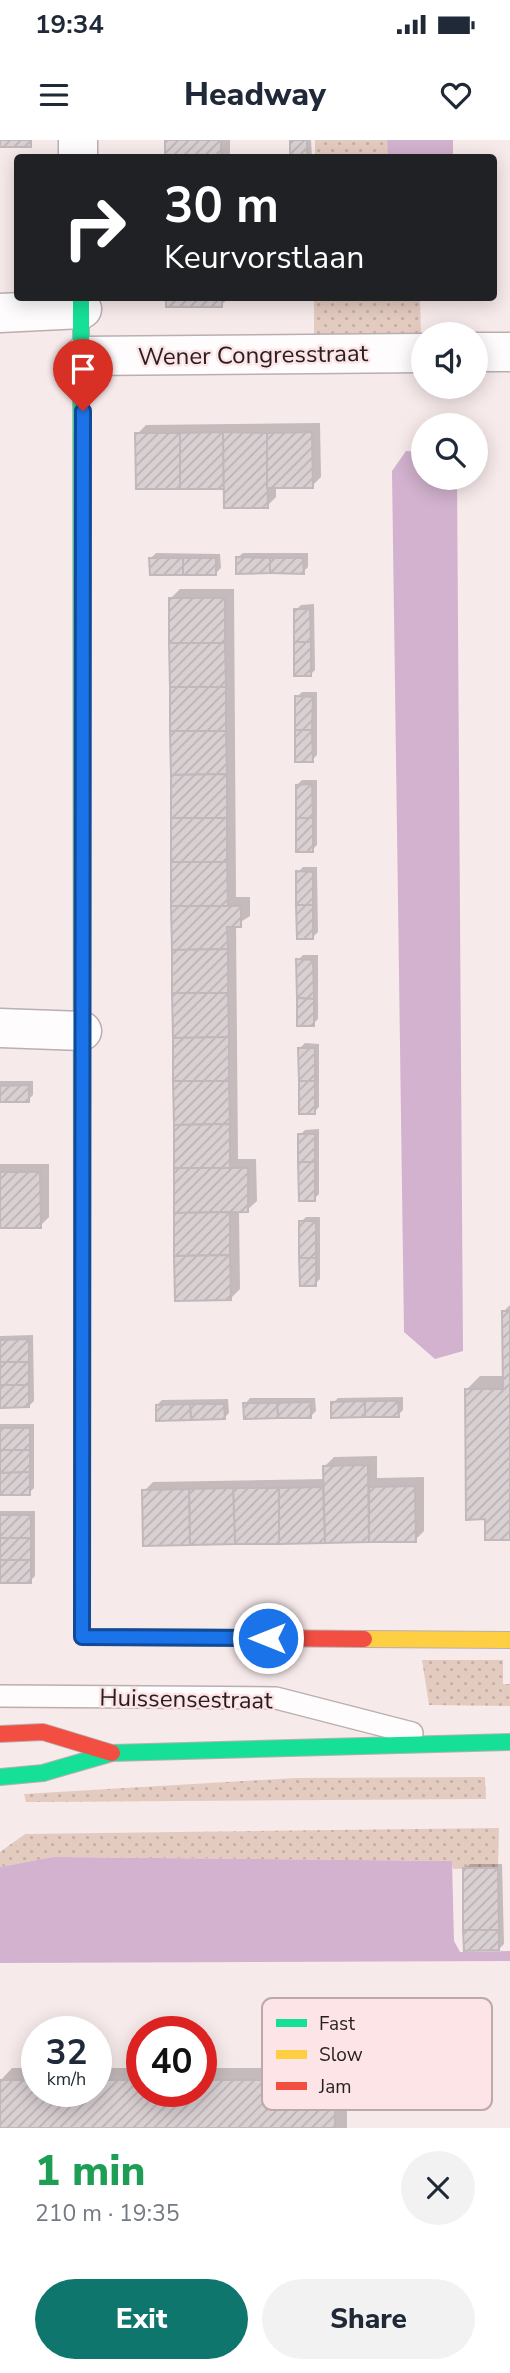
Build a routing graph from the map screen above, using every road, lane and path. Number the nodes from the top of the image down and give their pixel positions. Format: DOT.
graph roads {
  1 [pos="82,303"];
  2 [pos="0,313"];
  3 [pos="488,352"];
  4 [pos="510,352"];
  5 [pos="411,353"];
  6 [pos="83,356"];
  7 [pos="0,1028"];
  8 [pos="82,1031"];
  9 [pos="510,1640"];
  10 [pos="0,1696"];
  11 [pos="0,1734"];
  12 [pos="510,1742"];
  13 [pos="451,1743"];
  14 [pos="112,1754"];
  15 [pos="0,1777"];
  1 -- 2 [label="street"];
  1 -- 6 [label="street"];
  3 -- 4 [label="street"];
  5 -- 6 [label="street, Wener Congresstraat"];
  6 -- 8 [label="street"];
  7 -- 8 [label="street"];
  8 -- 9 [label="street"];
  10 -- 13 [label="lane, Huissensestraat"];
  11 -- 14 [label="street, Huissensestraat"];
  12 -- 13 [label="street, Huissensestraat"];
  13 -- 14 [label="street, Huissensestraat"];
  14 -- 15 [label="street, Huissensestraat"];
}
